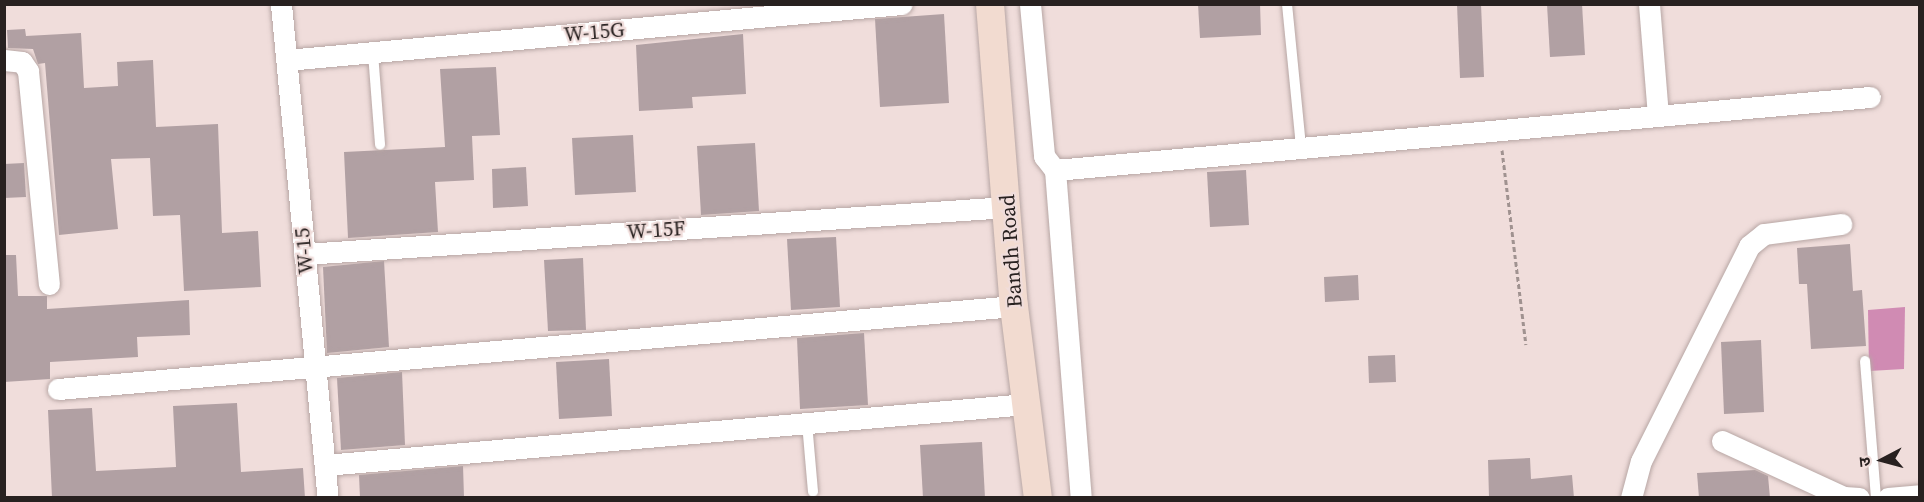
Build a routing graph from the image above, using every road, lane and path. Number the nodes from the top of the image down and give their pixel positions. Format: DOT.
graph roads {
  1 [pos="281,4"];
  2 [pos="901,4"];
  3 [pos="990,4"];
  4 [pos="1030,4"];
  5 [pos="1287,4"];
  6 [pos="1649,4"];
  7 [pos="373,53"];
  8 [pos="4,60"];
  9 [pos="287,60"];
  10 [pos="1870,97"];
  11 [pos="1658,115"];
  12 [pos="1500,130"];
  13 [pos="380,145"];
  14 [pos="1301,148"];
  15 [pos="1055,170"];
  16 [pos="1008,207"];
  17 [pos="1841,224"];
  18 [pos="304,254"];
  19 [pos="49,284"];
  20 [pos="1014,306"];
  21 [pos="1526,345"];
  22 [pos="1865,361"];
  23 [pos="316,365"];
  24 [pos="58,389"];
  25 [pos="1026,404"];
  26 [pos="807,423"];
  27 [pos="1722,441"];
  28 [pos="326,465"];
  29 [pos="813,492"];
  30 [pos="1920,495"];
  31 [pos="328,498"];
  32 [pos="1038,498"];
  33 [pos="1081,498"];
  34 [pos="1631,498"];
  35 [pos="1859,498"];
  36 [pos="1876,498"];
  37 [pos="1888,498"];
  1 -- 9 [label="street, W-15"];
  2 -- 7 [label="street, W-15G"];
  3 -- 16 [label="street, Bandh Road"];
  4 -- 15 [label="street"];
  5 -- 14 [label="lane"];
  6 -- 11 [label="street"];
  7 -- 9 [label="street, W-15G"];
  7 -- 13 [label="lane"];
  8 -- 19 [label="street"];
  9 -- 18 [label="street, W-15"];
  10 -- 11 [label="street"];
  11 -- 12 [label="street"];
  12 -- 14 [label="street"];
  12 -- 21 [label="path"];
  14 -- 15 [label="street"];
  15 -- 33 [label="street"];
  16 -- 18 [label="street, W-15F"];
  16 -- 20 [label="street, Bandh Road"];
  17 -- 34 [label="street"];
  18 -- 23 [label="street, W-15"];
  20 -- 23 [label="street"];
  20 -- 25 [label="street, Bandh Road"];
  22 -- 36 [label="lane"];
  23 -- 24 [label="street"];
  23 -- 28 [label="street, W-15"];
  25 -- 26 [label="street"];
  25 -- 32 [label="street, Bandh Road"];
  26 -- 28 [label="street"];
  26 -- 29 [label="lane"];
  27 -- 35 [label="street"];
  28 -- 31 [label="street, W-15"];
  30 -- 37 [label="street"];
}
